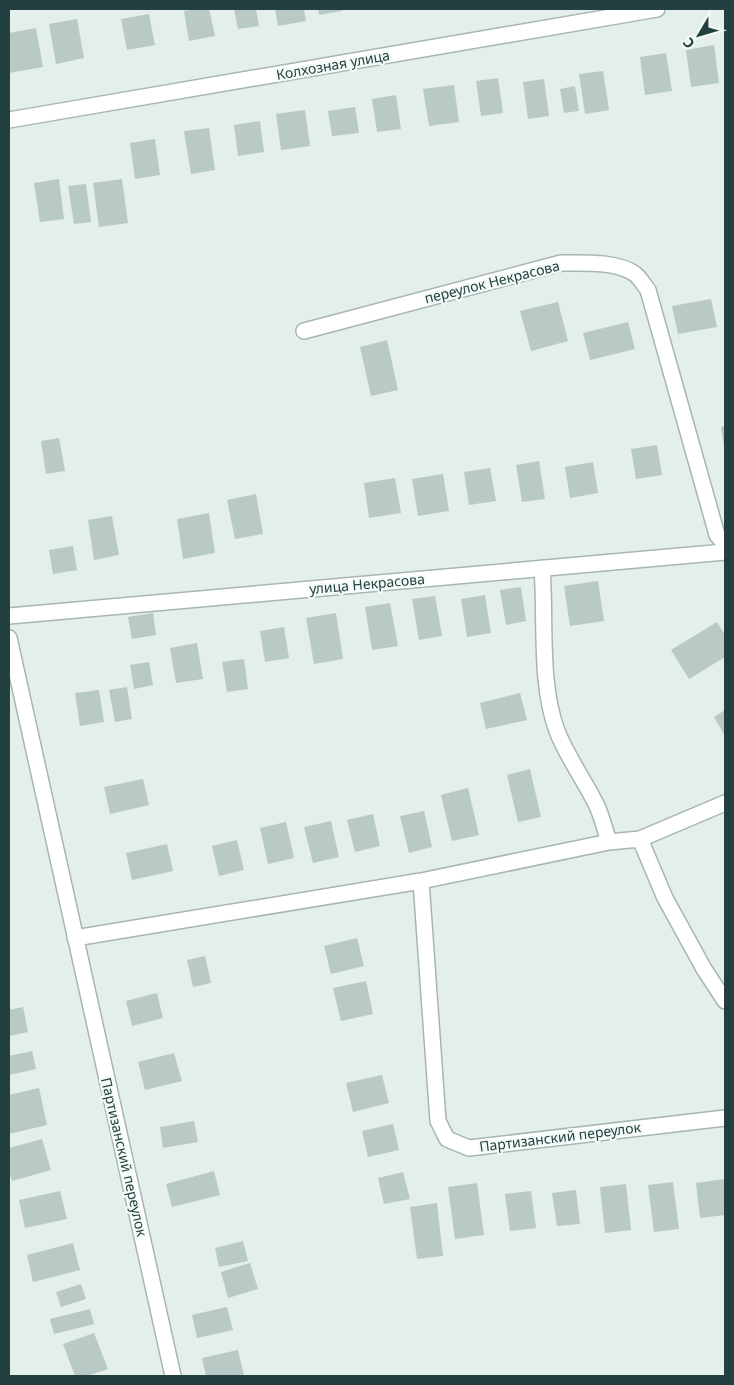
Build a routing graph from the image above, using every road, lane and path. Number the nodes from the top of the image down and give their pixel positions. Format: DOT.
graph roads {
  1 [pos="657,9"];
  2 [pos="9,120"];
  3 [pos="304,332"];
  4 [pos="725,544"];
  5 [pos="725,552"];
  6 [pos="542,568"];
  7 [pos="9,616"];
  8 [pos="9,638"];
  9 [pos="725,803"];
  10 [pos="640,839"];
  11 [pos="609,842"];
  12 [pos="421,881"];
  13 [pos="76,938"];
  14 [pos="725,1001"];
  15 [pos="725,1118"];
  16 [pos="173,1376"];
  1 -- 2 [label="street, Колхозная улица"];
  3 -- 4 [label="street, переулок Некрасова"];
  5 -- 6 [label="street, улица Некрасова"];
  6 -- 7 [label="street, улица Некрасова"];
  6 -- 11 [label="street"];
  8 -- 13 [label="street, Партизанский переулок"];
  9 -- 10 [label="street"];
  10 -- 11 [label="street"];
  10 -- 14 [label="street"];
  11 -- 12 [label="street"];
  12 -- 13 [label="street"];
  12 -- 15 [label="street, Партизанский переулок"];
  13 -- 16 [label="street, Партизанский переулок"];
}
